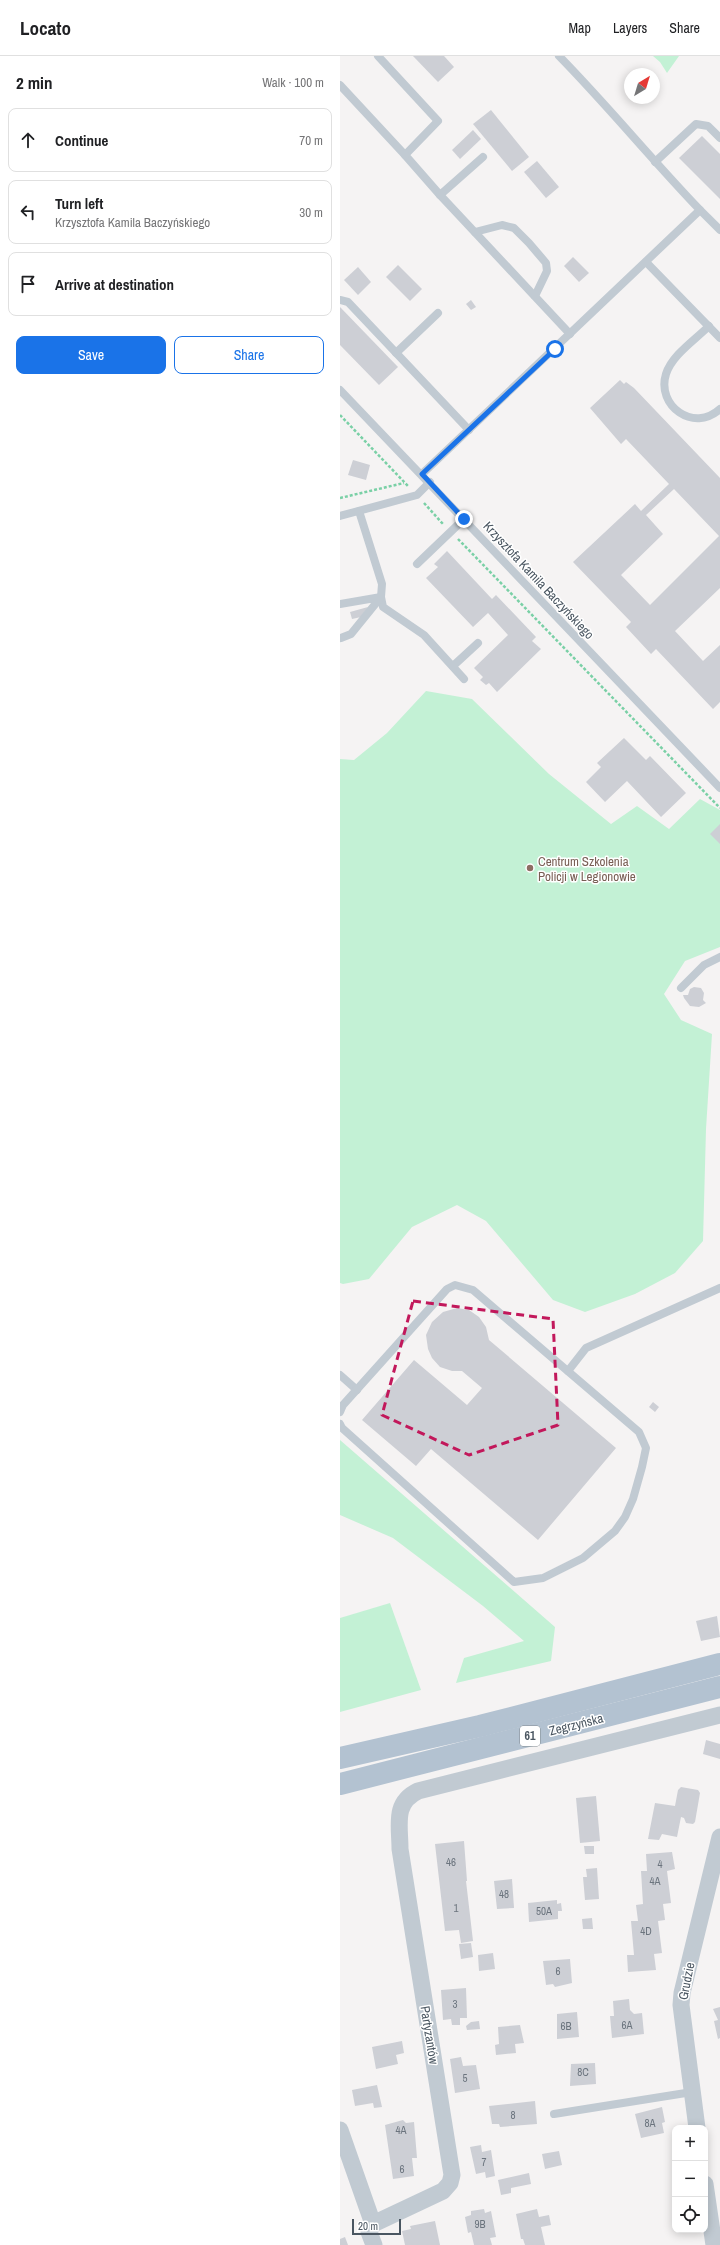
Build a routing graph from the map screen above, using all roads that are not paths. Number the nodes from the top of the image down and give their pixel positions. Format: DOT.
graph roads {
  1 [pos="378,56"];
  2 [pos="559,56"];
  3 [pos="340,84"];
  4 [pos="720,138"];
  5 [pos="405,154"];
  6 [pos="484,157"];
  7 [pos="655,162"];
  8 [pos="440,195"];
  9 [pos="700,210"];
  10 [pos="720,230"];
  11 [pos="475,232"];
  12 [pos="646,262"];
  13 [pos="535,296"];
  14 [pos="340,300"];
  15 [pos="438,313"];
  16 [pos="709,326"];
  17 [pos="570,334"];
  18 [pos="720,338"];
  19 [pos="396,353"];
  20 [pos="340,390"];
  21 [pos="720,409"];
  22 [pos="469,430"];
  23 [pos="422,474"];
  24 [pos="430,482"];
  25 [pos="359,511"];
  26 [pos="340,516"];
  27 [pos="464,519"];
  28 [pos="416,564"];
  29 [pos="381,596"];
  30 [pos="340,604"];
  31 [pos="341,638"];
  32 [pos="478,643"];
  33 [pos="453,666"];
  34 [pos="464,679"];
  35 [pos="720,788"];
  36 [pos="720,957"];
  37 [pos="681,988"];
  38 [pos="720,1288"];
  39 [pos="568,1371"];
  40 [pos="340,1375"];
  41 [pos="356,1390"];
  42 [pos="340,1412"];
  43 [pos="340,1424"];
  44 [pos="720,1664"];
  45 [pos="720,1687"];
  46 [pos="720,1715"];
  47 [pos="340,1758"];
  48 [pos="340,1784"];
  49 [pos="405,1800"];
  50 [pos="720,1837"];
  51 [pos="692,2092"];
  52 [pos="554,2114"];
  53 [pos="697,2125"];
  54 [pos="340,2130"];
  55 [pos="708,2193"];
  56 [pos="714,2210"];
  57 [pos="373,2224"];
  58 [pos="374,2245"];
  59 [pos="714,2245"];
  1 -- 5 [label="lane"];
  2 -- 7 [label="lane"];
  3 -- 5 [label="lane"];
  4 -- 7 [label="lane"];
  5 -- 8 [label="lane"];
  6 -- 8 [label="lane"];
  7 -- 9 [label="lane"];
  8 -- 11 [label="lane"];
  9 -- 10 [label="lane"];
  9 -- 12 [label="lane"];
  11 -- 13 [label="lane"];
  11 -- 13 [label="lane"];
  12 -- 16 [label="lane"];
  12 -- 17 [label="lane"];
  13 -- 17 [label="lane"];
  14 -- 19 [label="lane"];
  15 -- 19 [label="lane"];
  16 -- 18 [label="lane"];
  16 -- 21 [label="lane"];
  17 -- 22 [label="lane"];
  19 -- 22 [label="lane"];
  20 -- 23 [label="lane, Krzysztofa Kamila Baczyńskiego"];
  22 -- 23 [label="lane"];
  23 -- 24 [label="lane, Krzysztofa Kamila Baczyńskiego"];
  24 -- 25 [label="lane"];
  24 -- 27 [label="lane, Krzysztofa Kamila Baczyńskiego"];
  25 -- 26 [label="lane"];
  25 -- 29 [label="lane"];
  27 -- 28 [label="lane"];
  27 -- 35 [label="lane, Krzysztofa Kamila Baczyńskiego"];
  29 -- 30 [label="lane"];
  29 -- 31 [label="lane"];
  29 -- 33 [label="lane"];
  32 -- 33 [label="lane"];
  33 -- 34 [label="lane"];
  36 -- 37 [label="lane"];
  38 -- 39 [label="lane"];
  39 -- 41 [label="lane"];
  39 -- 43 [label="lane"];
  40 -- 41 [label="lane"];
  41 -- 42 [label="lane"];
  44 -- 47 [label="main road, Zegrzyńska / 61"];
  45 -- 48 [label="main road, Zegrzyńska / 61"];
  46 -- 49 [label="street, Zegrzyńska"];
  49 -- 57 [label="street, Partyzantów"];
  50 -- 51 [label="street, Grudzie"];
  51 -- 52 [label="lane"];
  51 -- 53 [label="street, Grudzie"];
  54 -- 57 [label="street"];
  55 -- 56 [label="street"];
  56 -- 59 [label="street"];
  57 -- 58 [label="street"];
}
